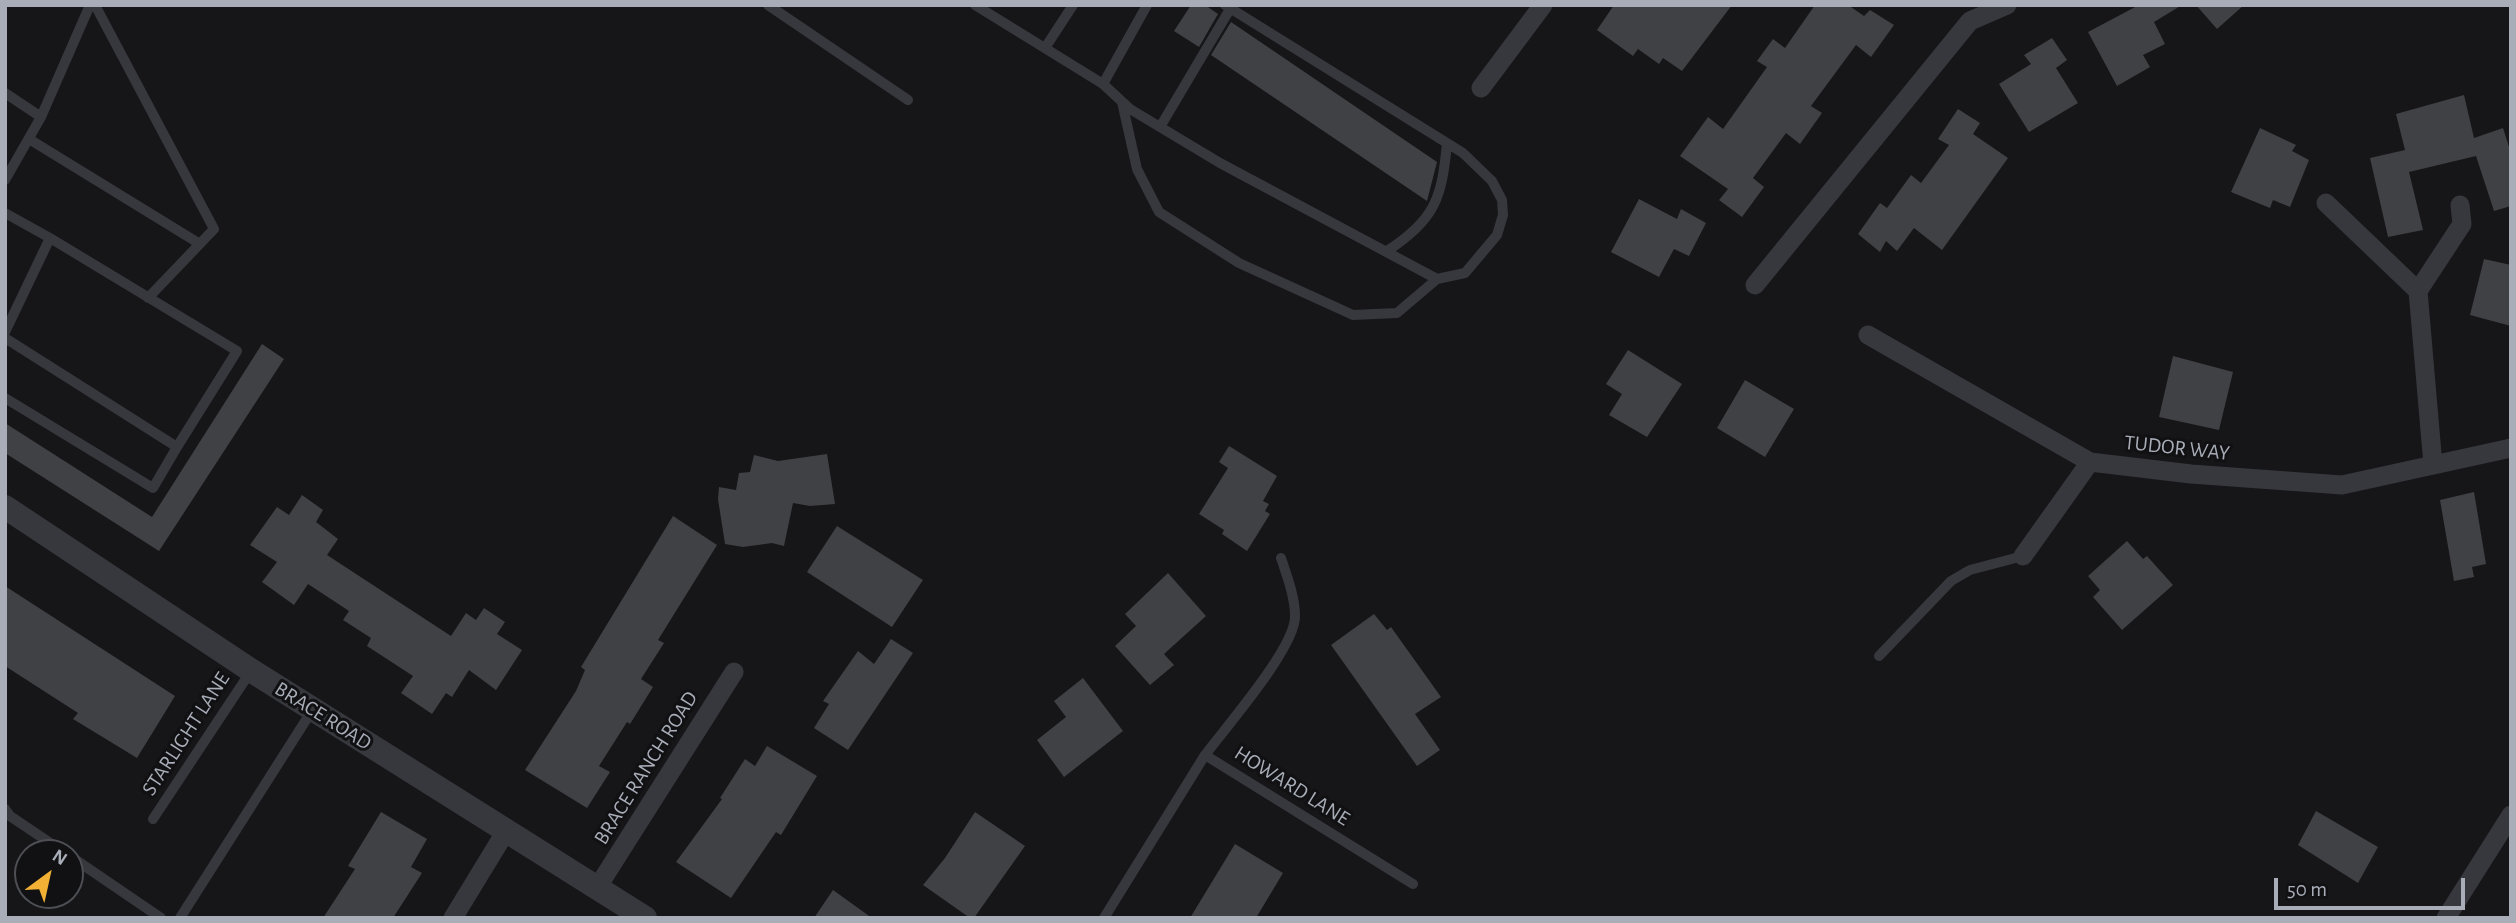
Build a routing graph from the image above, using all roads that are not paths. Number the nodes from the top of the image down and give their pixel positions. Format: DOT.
graph roads {
  1 [pos="93,5"];
  2 [pos="768,5"];
  3 [pos="975,5"];
  4 [pos="1073,5"];
  5 [pos="1147,5"];
  6 [pos="1543,5"];
  7 [pos="2007,5"];
  8 [pos="1228,7"];
  9 [pos="1045,48"];
  10 [pos="1103,84"];
  11 [pos="1480,88"];
  12 [pos="5,93"];
  13 [pos="908,100"];
  14 [pos="1122,102"];
  15 [pos="41,117"];
  16 [pos="1160,127"];
  17 [pos="29,139"];
  18 [pos="1447,143"];
  19 [pos="5,180"];
  20 [pos="2326,203"];
  21 [pos="2460,205"];
  22 [pos="5,213"];
  23 [pos="50,238"];
  24 [pos="200,244"];
  25 [pos="1387,251"];
  26 [pos="1437,279"];
  27 [pos="1755,285"];
  28 [pos="2418,291"];
  29 [pos="148,298"];
  30 [pos="5,332"];
  31 [pos="1868,335"];
  32 [pos="5,338"];
  33 [pos="5,398"];
  34 [pos="177,447"];
  35 [pos="2511,448"];
  36 [pos="2090,462"];
  37 [pos="2433,465"];
  38 [pos="5,507"];
  39 [pos="2023,556"];
  40 [pos="1281,558"];
  41 [pos="1879,656"];
  42 [pos="251,671"];
  43 [pos="734,672"];
  44 [pos="313,709"];
  45 [pos="1205,755"];
  46 [pos="2511,815"];
  47 [pos="7,816"];
  48 [pos="153,820"];
  49 [pos="506,831"];
  50 [pos="43,839"];
  51 [pos="84,866"];
  52 [pos="1413,884"];
  53 [pos="597,888"];
  54 [pos="161,918"];
  55 [pos="180,918"];
  56 [pos="453,918"];
  57 [pos="645,918"];
  58 [pos="1104,918"];
  59 [pos="2446,918"];
  1 -- 15 [label="lane"];
  1 -- 24 [label="lane"];
  2 -- 13 [label="lane"];
  3 -- 9 [label="lane"];
  4 -- 9 [label="lane"];
  5 -- 10 [label="lane"];
  6 -- 11 [label="street"];
  7 -- 27 [label="street"];
  8 -- 16 [label="lane"];
  8 -- 18 [label="lane"];
  9 -- 10 [label="lane"];
  10 -- 14 [label="lane"];
  12 -- 15 [label="lane"];
  14 -- 16 [label="lane"];
  14 -- 26 [label="lane"];
  15 -- 17 [label="lane"];
  16 -- 25 [label="lane"];
  17 -- 19 [label="lane"];
  17 -- 24 [label="lane"];
  18 -- 25 [label="lane"];
  18 -- 26 [label="lane"];
  20 -- 28 [label="street"];
  21 -- 28 [label="street"];
  22 -- 23 [label="lane"];
  23 -- 29 [label="lane"];
  23 -- 30 [label="lane"];
  24 -- 29 [label="lane"];
  25 -- 26 [label="lane"];
  28 -- 37 [label="street"];
  29 -- 34 [label="lane"];
  31 -- 36 [label="street, TUDOR WAY"];
  32 -- 34 [label="lane"];
  33 -- 34 [label="lane"];
  35 -- 37 [label="street, TUDOR WAY"];
  36 -- 37 [label="street, TUDOR WAY"];
  36 -- 39 [label="street"];
  38 -- 42 [label="street, BRACE ROAD"];
  39 -- 41 [label="lane"];
  40 -- 45 [label="lane"];
  42 -- 44 [label="street, BRACE ROAD"];
  42 -- 48 [label="lane, STARLIGHT LANE"];
  43 -- 53 [label="street, BRACE RANCH ROAD"];
  44 -- 49 [label="street, BRACE ROAD"];
  44 -- 55 [label="lane"];
  45 -- 52 [label="lane, HOWARD LANE"];
  45 -- 58 [label="lane, HOWARD LANE"];
  46 -- 59 [label="street"];
  47 -- 50 [label="lane"];
  49 -- 53 [label="street, BRACE ROAD"];
  49 -- 56 [label="street"];
  51 -- 54 [label="lane"];
  53 -- 57 [label="street, BRACE ROAD"];
}
